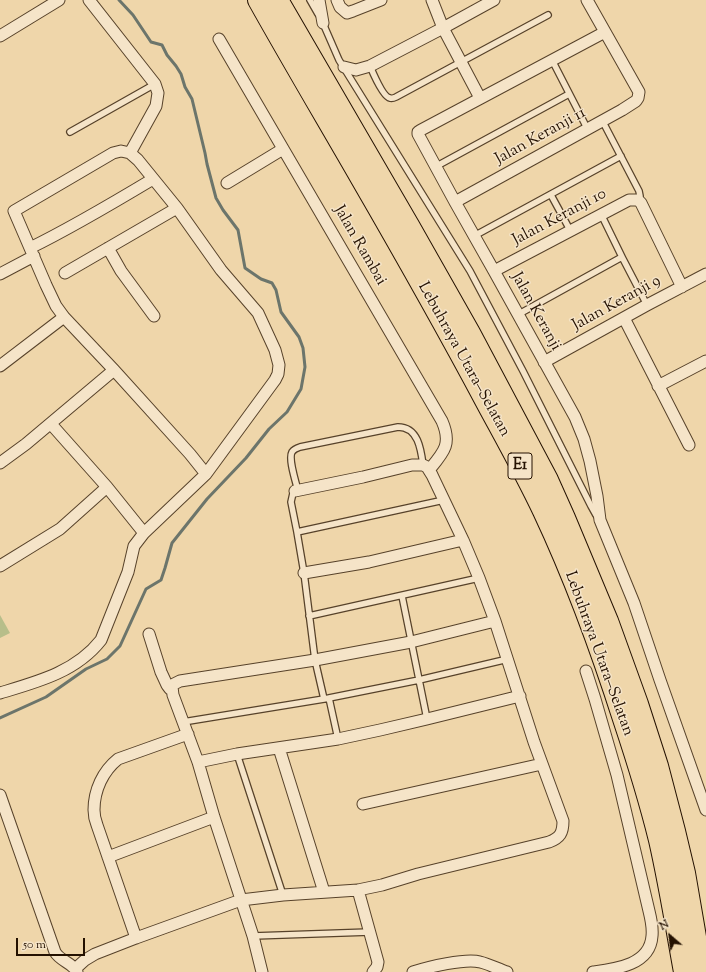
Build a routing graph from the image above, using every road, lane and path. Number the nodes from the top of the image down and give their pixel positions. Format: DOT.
graph roads {
  1 [pos="59,0"];
  2 [pos="89,0"];
  3 [pos="258,0"];
  4 [pos="278,0"];
  5 [pos="310,0"];
  6 [pos="319,0"];
  7 [pos="337,0"];
  8 [pos="381,0"];
  9 [pos="432,0"];
  10 [pos="494,0"];
  11 [pos="587,0"];
  12 [pos="479,4"];
  13 [pos="548,15"];
  14 [pos="323,23"];
  15 [pos="443,28"];
  16 [pos="604,32"];
  17 [pos="0,36"];
  18 [pos="219,39"];
  19 [pos="552,60"];
  20 [pos="461,62"];
  21 [pos="370,66"];
  22 [pos="344,67"];
  23 [pos="155,84"];
  24 [pos="570,94"];
  25 [pos="480,98"];
  26 [pos="603,122"];
  27 [pos="588,130"];
  28 [pos="70,132"];
  29 [pos="284,149"];
  30 [pos="130,153"];
  31 [pos="621,156"];
  32 [pos="435,167"];
  33 [pos="154,179"];
  34 [pos="227,183"];
  35 [pos="551,194"];
  36 [pos="455,202"];
  37 [pos="640,202"];
  38 [pos="177,208"];
  39 [pos="601,214"];
  40 [pos="570,230"];
  41 [pos="474,236"];
  42 [pos="108,248"];
  43 [pos="32,252"];
  44 [pos="622,257"];
  45 [pos="494,271"];
  46 [pos="65,273"];
  47 [pos="0,274"];
  48 [pos="706,274"];
  49 [pos="682,287"];
  50 [pos="647,305"];
  51 [pos="518,314"];
  52 [pos="154,316"];
  53 [pos="64,317"];
  54 [pos="624,318"];
  55 [pos="706,361"];
  56 [pos="544,362"];
  57 [pos="0,366"];
  58 [pos="114,370"];
  59 [pos="658,386"];
  60 [pos="51,424"];
  61 [pos="688,446"];
  62 [pos="0,463"];
  63 [pos="426,467"];
  64 [pos="206,474"];
  65 [pos="107,487"];
  66 [pos="297,491"];
  67 [pos="444,500"];
  68 [pos="600,520"];
  69 [pos="297,532"];
  70 [pos="144,533"];
  71 [pos="463,540"];
  72 [pos="0,566"];
  73 [pos="304,573"];
  74 [pos="479,578"];
  75 [pos="402,596"];
  76 [pos="309,616"];
  77 [pos="495,621"];
  78 [pos="149,634"];
  79 [pos="411,642"];
  80 [pos="508,659"];
  81 [pos="315,660"];
  82 [pos="586,672"];
  83 [pos="420,680"];
  84 [pos="172,687"];
  85 [pos="0,693"];
  86 [pos="520,696"];
  87 [pos="326,698"];
  88 [pos="427,719"];
  89 [pos="183,722"];
  90 [pos="188,734"];
  91 [pos="338,738"];
  92 [pos="279,748"];
  93 [pos="237,754"];
  94 [pos="198,762"];
  95 [pos="542,764"];
  96 [pos="0,795"];
  97 [pos="363,804"];
  98 [pos="706,810"];
  99 [pos="214,817"];
  100 [pos="108,857"];
  101 [pos="358,890"];
  102 [pos="324,892"];
  103 [pos="283,895"];
  104 [pos="241,900"];
  105 [pos="370,932"];
  106 [pos="253,936"];
  107 [pos="136,938"];
  108 [pos="76,970"];
  109 [pos="262,972"];
  110 [pos="373,972"];
  111 [pos="414,972"];
  112 [pos="506,972"];
  113 [pos="593,972"];
  114 [pos="684,972"];
  115 [pos="702,972"];
  1 -- 17 [label="street"];
  2 -- 23 [label="street"];
  3 -- 114 [label="highway, Lebuhraya Utara–Selatan / E1"];
  4 -- 115 [label="highway, Lebuhraya Utara–Selatan / E1"];
  5 -- 14 [label="lane"];
  6 -- 14 [label="street"];
  7 -- 8 [label="street"];
  9 -- 15 [label="street"];
  10 -- 12 [label="street"];
  11 -- 16 [label="street"];
  12 -- 15 [label="street"];
  13 -- 20 [label="lane"];
  14 -- 22 [label="lane"];
  15 -- 20 [label="street"];
  15 -- 21 [label="street"];
  16 -- 19 [label="street"];
  16 -- 26 [label="street, Jalan Keranji 11"];
  18 -- 29 [label="street, Jalan Rambai"];
  19 -- 24 [label="lane"];
  19 -- 25 [label="street"];
  20 -- 21 [label="lane"];
  20 -- 25 [label="street"];
  21 -- 22 [label="street"];
  22 -- 68 [label="lane"];
  23 -- 28 [label="lane"];
  23 -- 30 [label="street"];
  24 -- 27 [label="lane"];
  24 -- 32 [label="lane"];
  25 -- 32 [label="street, Jalan Keranji"];
  26 -- 27 [label="street, Jalan Keranji 11"];
  26 -- 31 [label="lane"];
  27 -- 36 [label="street, Jalan Keranji 11"];
  29 -- 34 [label="street"];
  29 -- 63 [label="street, Jalan Rambai"];
  30 -- 33 [label="street"];
  30 -- 43 [label="street"];
  31 -- 35 [label="lane"];
  31 -- 37 [label="lane"];
  32 -- 36 [label="street, Jalan Keranji"];
  33 -- 38 [label="street"];
  33 -- 43 [label="street"];
  35 -- 40 [label="lane"];
  35 -- 41 [label="lane"];
  36 -- 41 [label="street, Jalan Keranji"];
  37 -- 39 [label="street, Jalan Keranji 10"];
  37 -- 49 [label="street"];
  38 -- 42 [label="street"];
  38 -- 64 [label="street"];
  39 -- 40 [label="street, Jalan Keranji 10"];
  39 -- 44 [label="lane"];
  40 -- 45 [label="street, Jalan Keranji 10"];
  41 -- 45 [label="street, Jalan Keranji"];
  42 -- 46 [label="street"];
  42 -- 52 [label="street"];
  43 -- 47 [label="street"];
  43 -- 53 [label="street"];
  44 -- 50 [label="lane"];
  44 -- 51 [label="lane"];
  45 -- 51 [label="street, Jalan Keranji"];
  48 -- 49 [label="street, Jalan Keranji 9"];
  49 -- 50 [label="street, Jalan Keranji 9"];
  50 -- 54 [label="street, Jalan Keranji 9"];
  51 -- 56 [label="street, Jalan Keranji"];
  53 -- 57 [label="street"];
  53 -- 58 [label="street"];
  54 -- 56 [label="street, Jalan Keranji 9"];
  54 -- 59 [label="street"];
  55 -- 59 [label="street"];
  56 -- 68 [label="street, Jalan Keranji"];
  58 -- 60 [label="street"];
  58 -- 64 [label="street"];
  59 -- 61 [label="street"];
  60 -- 62 [label="street"];
  60 -- 65 [label="street"];
  63 -- 66 [label="street"];
  63 -- 66 [label="lane"];
  63 -- 67 [label="street"];
  64 -- 70 [label="street"];
  65 -- 70 [label="street"];
  65 -- 72 [label="street"];
  66 -- 69 [label="lane"];
  67 -- 69 [label="lane"];
  67 -- 71 [label="street"];
  68 -- 98 [label="street, Jalan Keranji"];
  69 -- 73 [label="lane"];
  70 -- 85 [label="street"];
  71 -- 73 [label="street"];
  71 -- 74 [label="street"];
  73 -- 76 [label="lane"];
  74 -- 75 [label="lane"];
  74 -- 77 [label="street"];
  75 -- 76 [label="lane"];
  75 -- 79 [label="lane"];
  76 -- 81 [label="lane"];
  77 -- 79 [label="street"];
  77 -- 80 [label="street"];
  78 -- 84 [label="street"];
  79 -- 81 [label="street"];
  79 -- 83 [label="lane"];
  80 -- 83 [label="lane"];
  80 -- 86 [label="street"];
  81 -- 84 [label="street"];
  81 -- 87 [label="lane"];
  82 -- 113 [label="street"];
  83 -- 87 [label="lane"];
  83 -- 88 [label="lane"];
  84 -- 89 [label="street"];
  86 -- 88 [label="street"];
  86 -- 95 [label="street"];
  87 -- 89 [label="lane"];
  87 -- 91 [label="lane"];
  88 -- 91 [label="street"];
  89 -- 90 [label="street"];
  90 -- 94 [label="street"];
  90 -- 100 [label="street"];
  91 -- 92 [label="street"];
  92 -- 93 [label="street"];
  92 -- 102 [label="street"];
  93 -- 94 [label="street"];
  93 -- 103 [label="lane"];
  94 -- 99 [label="street"];
  95 -- 97 [label="street"];
  95 -- 101 [label="street"];
  96 -- 108 [label="street"];
  99 -- 100 [label="street"];
  99 -- 104 [label="street"];
  100 -- 107 [label="street"];
  101 -- 102 [label="street"];
  101 -- 105 [label="street"];
  102 -- 103 [label="street"];
  103 -- 104 [label="street"];
  104 -- 106 [label="street"];
  104 -- 107 [label="street"];
  105 -- 106 [label="lane"];
  105 -- 110 [label="street"];
  106 -- 109 [label="street"];
  107 -- 108 [label="street"];
  111 -- 112 [label="street"];
}
